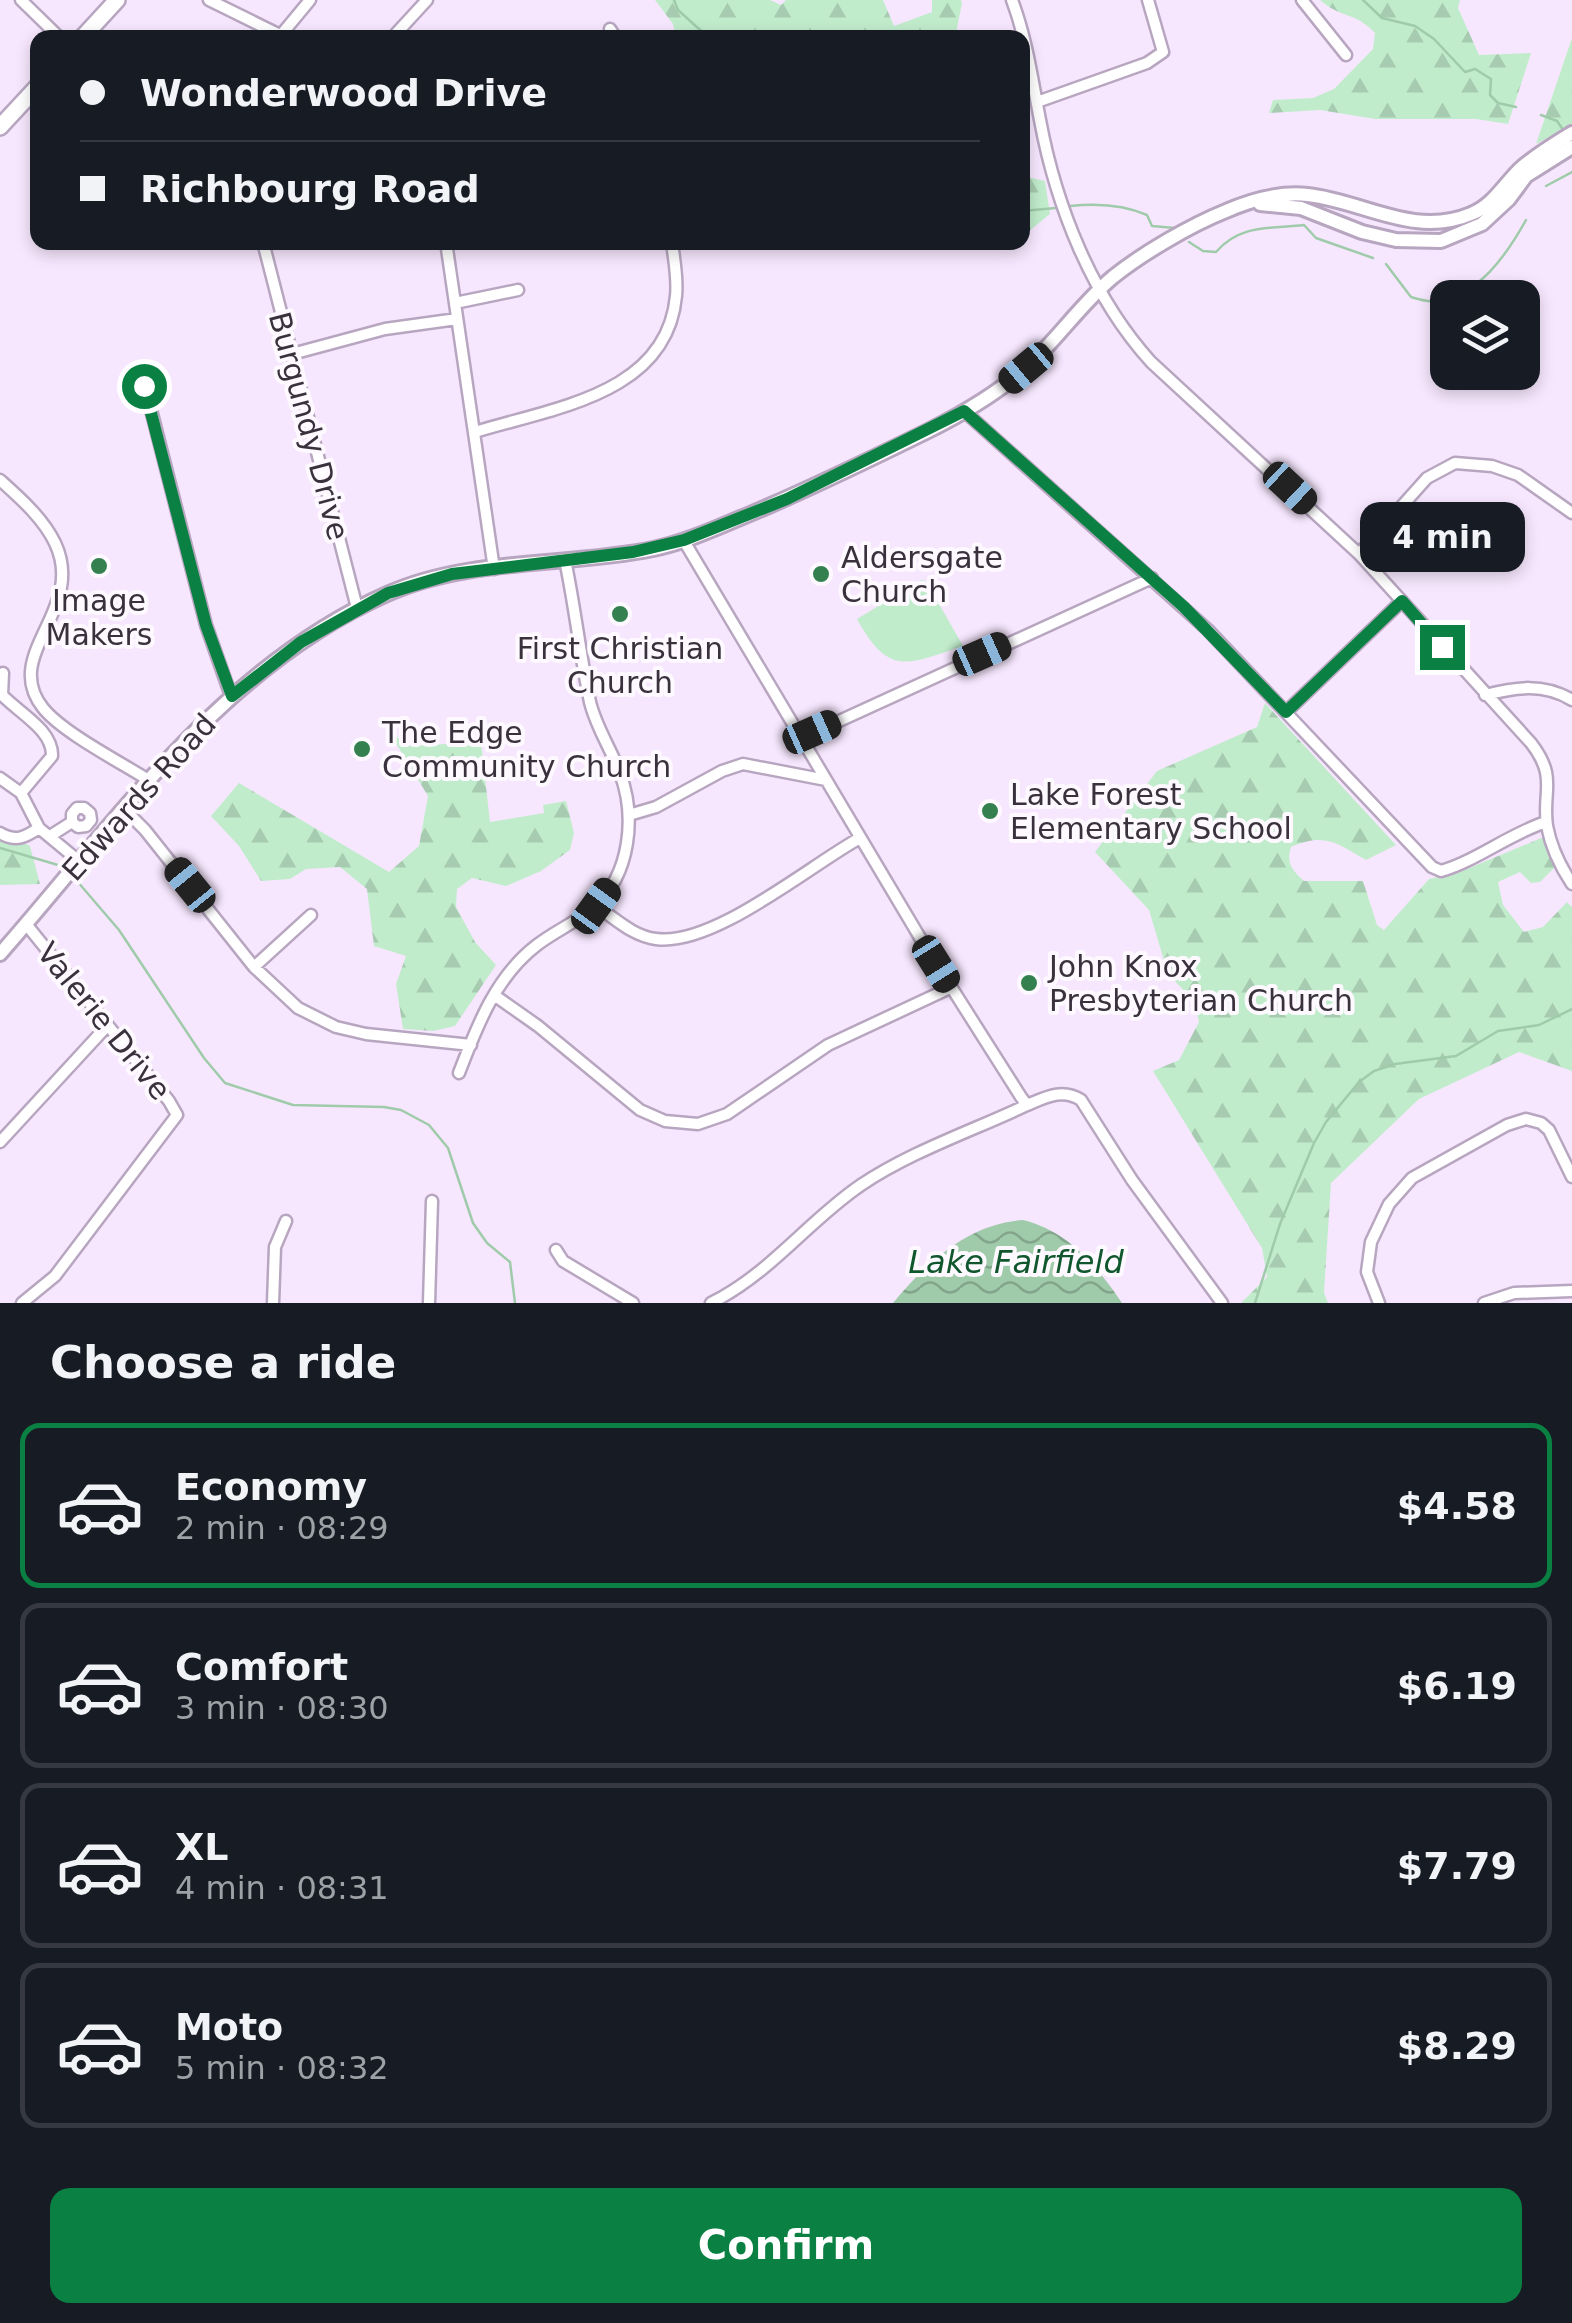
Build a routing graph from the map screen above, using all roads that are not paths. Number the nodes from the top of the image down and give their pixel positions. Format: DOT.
graph roads {
  1 [pos="21,0"];
  2 [pos="117,0"];
  3 [pos="208,0"];
  4 [pos="310,0"];
  5 [pos="427,0"];
  6 [pos="1012,0"];
  7 [pos="1148,0"];
  8 [pos="1302,0"];
  9 [pos="52,30"];
  10 [pos="89,30"];
  11 [pos="271,30"];
  12 [pos="288,30"];
  13 [pos="399,30"];
  14 [pos="1022,30"];
  15 [pos="1030,54"];
  16 [pos="1346,55"];
  17 [pos="30,94"];
  18 [pos="1038,102"];
  19 [pos="0,126"];
  20 [pos="1572,133"];
  21 [pos="1572,147"];
  22 [pos="1247,205"];
  23 [pos="265,250"];
  24 [pos="447,250"];
  25 [pos="673,250"];
  26 [pos="518,290"];
  27 [pos="1100,290"];
  28 [pos="454,303"];
  29 [pos="457,319"];
  30 [pos="292,354"];
  31 [pos="133,377"];
  32 [pos="964,411"];
  33 [pos="475,432"];
  34 [pos="0,480"];
  35 [pos="1572,513"];
  36 [pos="684,540"];
  37 [pos="1359,554"];
  38 [pos="564,560"];
  39 [pos="494,569"];
  40 [pos="1152,578"];
  41 [pos="1402,601"];
  42 [pos="358,608"];
  43 [pos="3,674"];
  44 [pos="1485,695"];
  45 [pos="232,696"];
  46 [pos="1572,700"];
  47 [pos="1286,712"];
  48 [pos="802,738"];
  49 [pos="0,778"];
  50 [pos="826,780"];
  51 [pos="150,781"];
  52 [pos="20,794"];
  53 [pos="125,810"];
  54 [pos="629,815"];
  55 [pos="72,822"];
  56 [pos="1546,822"];
  57 [pos="39,828"];
  58 [pos="0,834"];
  59 [pos="50,836"];
  60 [pos="860,838"];
  61 [pos="80,862"];
  62 [pos="1572,884"];
  63 [pos="596,906"];
  64 [pos="311,915"];
  65 [pos="26,924"];
  66 [pos="0,954"];
  67 [pos="254,966"];
  68 [pos="950,988"];
  69 [pos="494,995"];
  70 [pos="107,1026"];
  71 [pos="471,1045"];
  72 [pos="459,1073"];
  73 [pos="1027,1105"];
  74 [pos="0,1142"];
  75 [pos="1572,1177"];
  76 [pos="432,1200"];
  77 [pos="286,1221"];
  78 [pos="556,1250"];
  79 [pos="1572,1290"];
  80 [pos="22,1303"];
  81 [pos="273,1303"];
  82 [pos="429,1303"];
  83 [pos="633,1303"];
  84 [pos="711,1303"];
  85 [pos="1222,1303"];
  86 [pos="1380,1303"];
  87 [pos="1484,1303"];
  1 -- 9 [label="street"];
  2 -- 10 [label="main road"];
  3 -- 11 [label="street"];
  4 -- 12 [label="street"];
  5 -- 13 [label="street"];
  6 -- 14 [label="street"];
  7 -- 18 [label="street"];
  8 -- 16 [label="street"];
  15 -- 18 [label="street"];
  17 -- 19 [label="main road"];
  18 -- 27 [label="street"];
  20 -- 22 [label="street, Edwards Road"];
  21 -- 22 [label="street, Edwards Road"];
  22 -- 27 [label="street, Edwards Road"];
  23 -- 30 [label="street, Burgundy Drive"];
  24 -- 28 [label="street"];
  25 -- 33 [label="street"];
  26 -- 28 [label="street"];
  27 -- 32 [label="street, Edwards Road"];
  27 -- 37 [label="street"];
  28 -- 29 [label="street"];
  29 -- 30 [label="street"];
  29 -- 33 [label="street"];
  30 -- 42 [label="street, Burgundy Drive"];
  31 -- 45 [label="street"];
  32 -- 36 [label="street, Edwards Road"];
  32 -- 40 [label="street"];
  33 -- 39 [label="street"];
  34 -- 51 [label="street"];
  35 -- 37 [label="street"];
  36 -- 38 [label="street, Edwards Road"];
  36 -- 48 [label="street"];
  37 -- 41 [label="street"];
  38 -- 39 [label="street, Edwards Road"];
  38 -- 54 [label="street"];
  39 -- 42 [label="street, Edwards Road"];
  40 -- 47 [label="street"];
  40 -- 48 [label="street"];
  41 -- 44 [label="street"];
  41 -- 47 [label="street"];
  42 -- 45 [label="street, Edwards Road"];
  43 -- 52 [label="street"];
  44 -- 46 [label="street"];
  44 -- 56 [label="street"];
  45 -- 51 [label="street, Edwards Road"];
  47 -- 56 [label="street"];
  48 -- 50 [label="street"];
  49 -- 52 [label="street"];
  50 -- 54 [label="street"];
  50 -- 60 [label="street"];
  51 -- 53 [label="street, Edwards Road"];
  52 -- 57 [label="street"];
  53 -- 61 [label="street, Edwards Road"];
  53 -- 67 [label="street"];
  54 -- 63 [label="street"];
  55 -- 59 [label="street"];
  56 -- 62 [label="street"];
  57 -- 58 [label="street"];
  57 -- 59 [label="street"];
  59 -- 61 [label="street"];
  60 -- 63 [label="street"];
  60 -- 68 [label="street"];
  61 -- 65 [label="street, Edwards Road"];
  63 -- 69 [label="street"];
  64 -- 67 [label="street"];
  65 -- 66 [label="street, Edwards Road"];
  65 -- 70 [label="street, Valerie Drive"];
  67 -- 71 [label="street"];
  68 -- 69 [label="street"];
  68 -- 73 [label="street"];
  69 -- 71 [label="street"];
  70 -- 74 [label="street"];
  70 -- 80 [label="street, Valerie Drive"];
  71 -- 72 [label="street"];
  73 -- 84 [label="street"];
  73 -- 85 [label="street"];
  75 -- 86 [label="street"];
  76 -- 82 [label="street"];
  77 -- 81 [label="street"];
  78 -- 83 [label="street"];
  79 -- 87 [label="street"];
}
